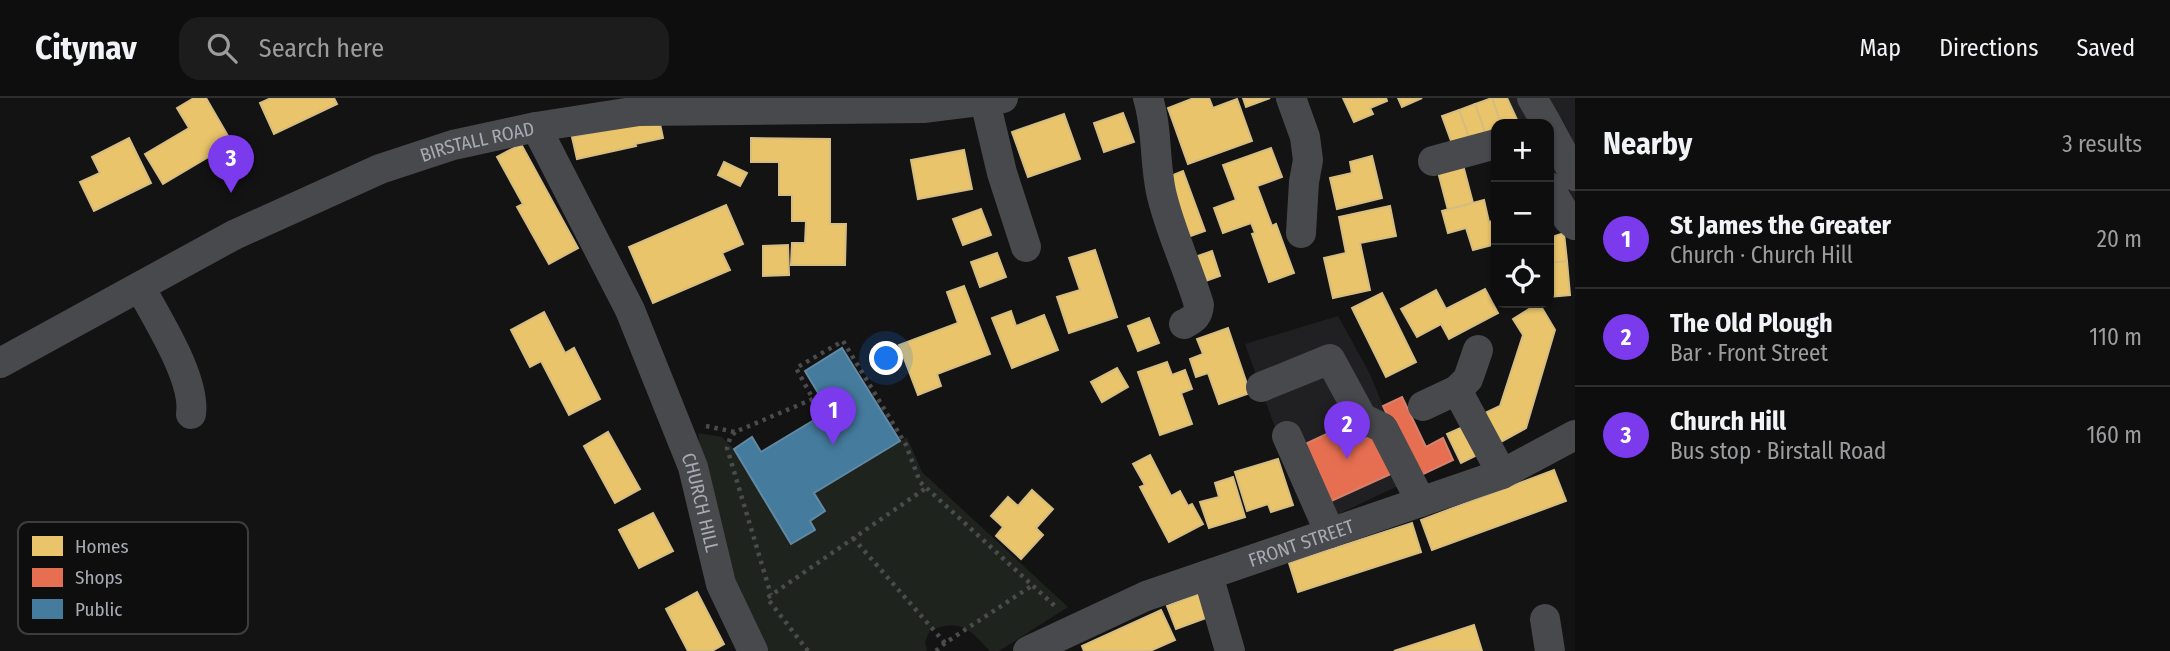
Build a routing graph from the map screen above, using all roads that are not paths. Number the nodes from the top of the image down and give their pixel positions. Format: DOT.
graph roads {
  1 [pos="1148,98"];
  2 [pos="1291,98"];
  3 [pos="1532,98"];
  4 [pos="994,100"];
  5 [pos="785,104"];
  6 [pos="646,105"];
  7 [pos="1544,119"];
  8 [pos="536,127"];
  9 [pos="1554,137"];
  10 [pos="1491,145"];
  11 [pos="1433,162"];
  12 [pos="1575,176"];
  13 [pos="1554,195"];
  14 [pos="1575,225"];
  15 [pos="1301,233"];
  16 [pos="1026,247"];
  17 [pos="140,287"];
  18 [pos="1184,324"];
  19 [pos="1478,350"];
  20 [pos="0,363"];
  21 [pos="1261,387"];
  22 [pos="1457,390"];
  23 [pos="1423,406"];
  24 [pos="191,414"];
  25 [pos="1575,435"];
  26 [pos="1287,436"];
  27 [pos="1502,474"];
  28 [pos="1421,502"];
  29 [pos="1330,533"];
  30 [pos="1209,575"];
  31 [pos="1545,619"];
  32 [pos="753,651"];
  33 [pos="1028,651"];
  34 [pos="1230,651"];
  35 [pos="1549,651"];
  1 -- 18 [label="street"];
  2 -- 15 [label="street"];
  3 -- 7 [label="street"];
  4 -- 5 [label="street, BIRSTALL ROAD"];
  4 -- 16 [label="street"];
  5 -- 6 [label="street, BIRSTALL ROAD"];
  6 -- 8 [label="street, BIRSTALL ROAD"];
  8 -- 17 [label="street, BIRSTALL ROAD"];
  8 -- 32 [label="street, CHURCH HILL"];
  9 -- 12 [label="street"];
  10 -- 11 [label="street"];
  13 -- 14 [label="street"];
  17 -- 20 [label="street, BIRSTALL ROAD"];
  17 -- 24 [label="street"];
  19 -- 22 [label="street"];
  21 -- 28 [label="street"];
  22 -- 23 [label="street"];
  22 -- 27 [label="street"];
  25 -- 27 [label="street, FRONT STREET"];
  26 -- 29 [label="street"];
  27 -- 28 [label="street, FRONT STREET"];
  28 -- 29 [label="street, FRONT STREET"];
  29 -- 30 [label="street, FRONT STREET"];
  30 -- 33 [label="street, FRONT STREET"];
  30 -- 34 [label="street"];
  31 -- 35 [label="street"];
}
